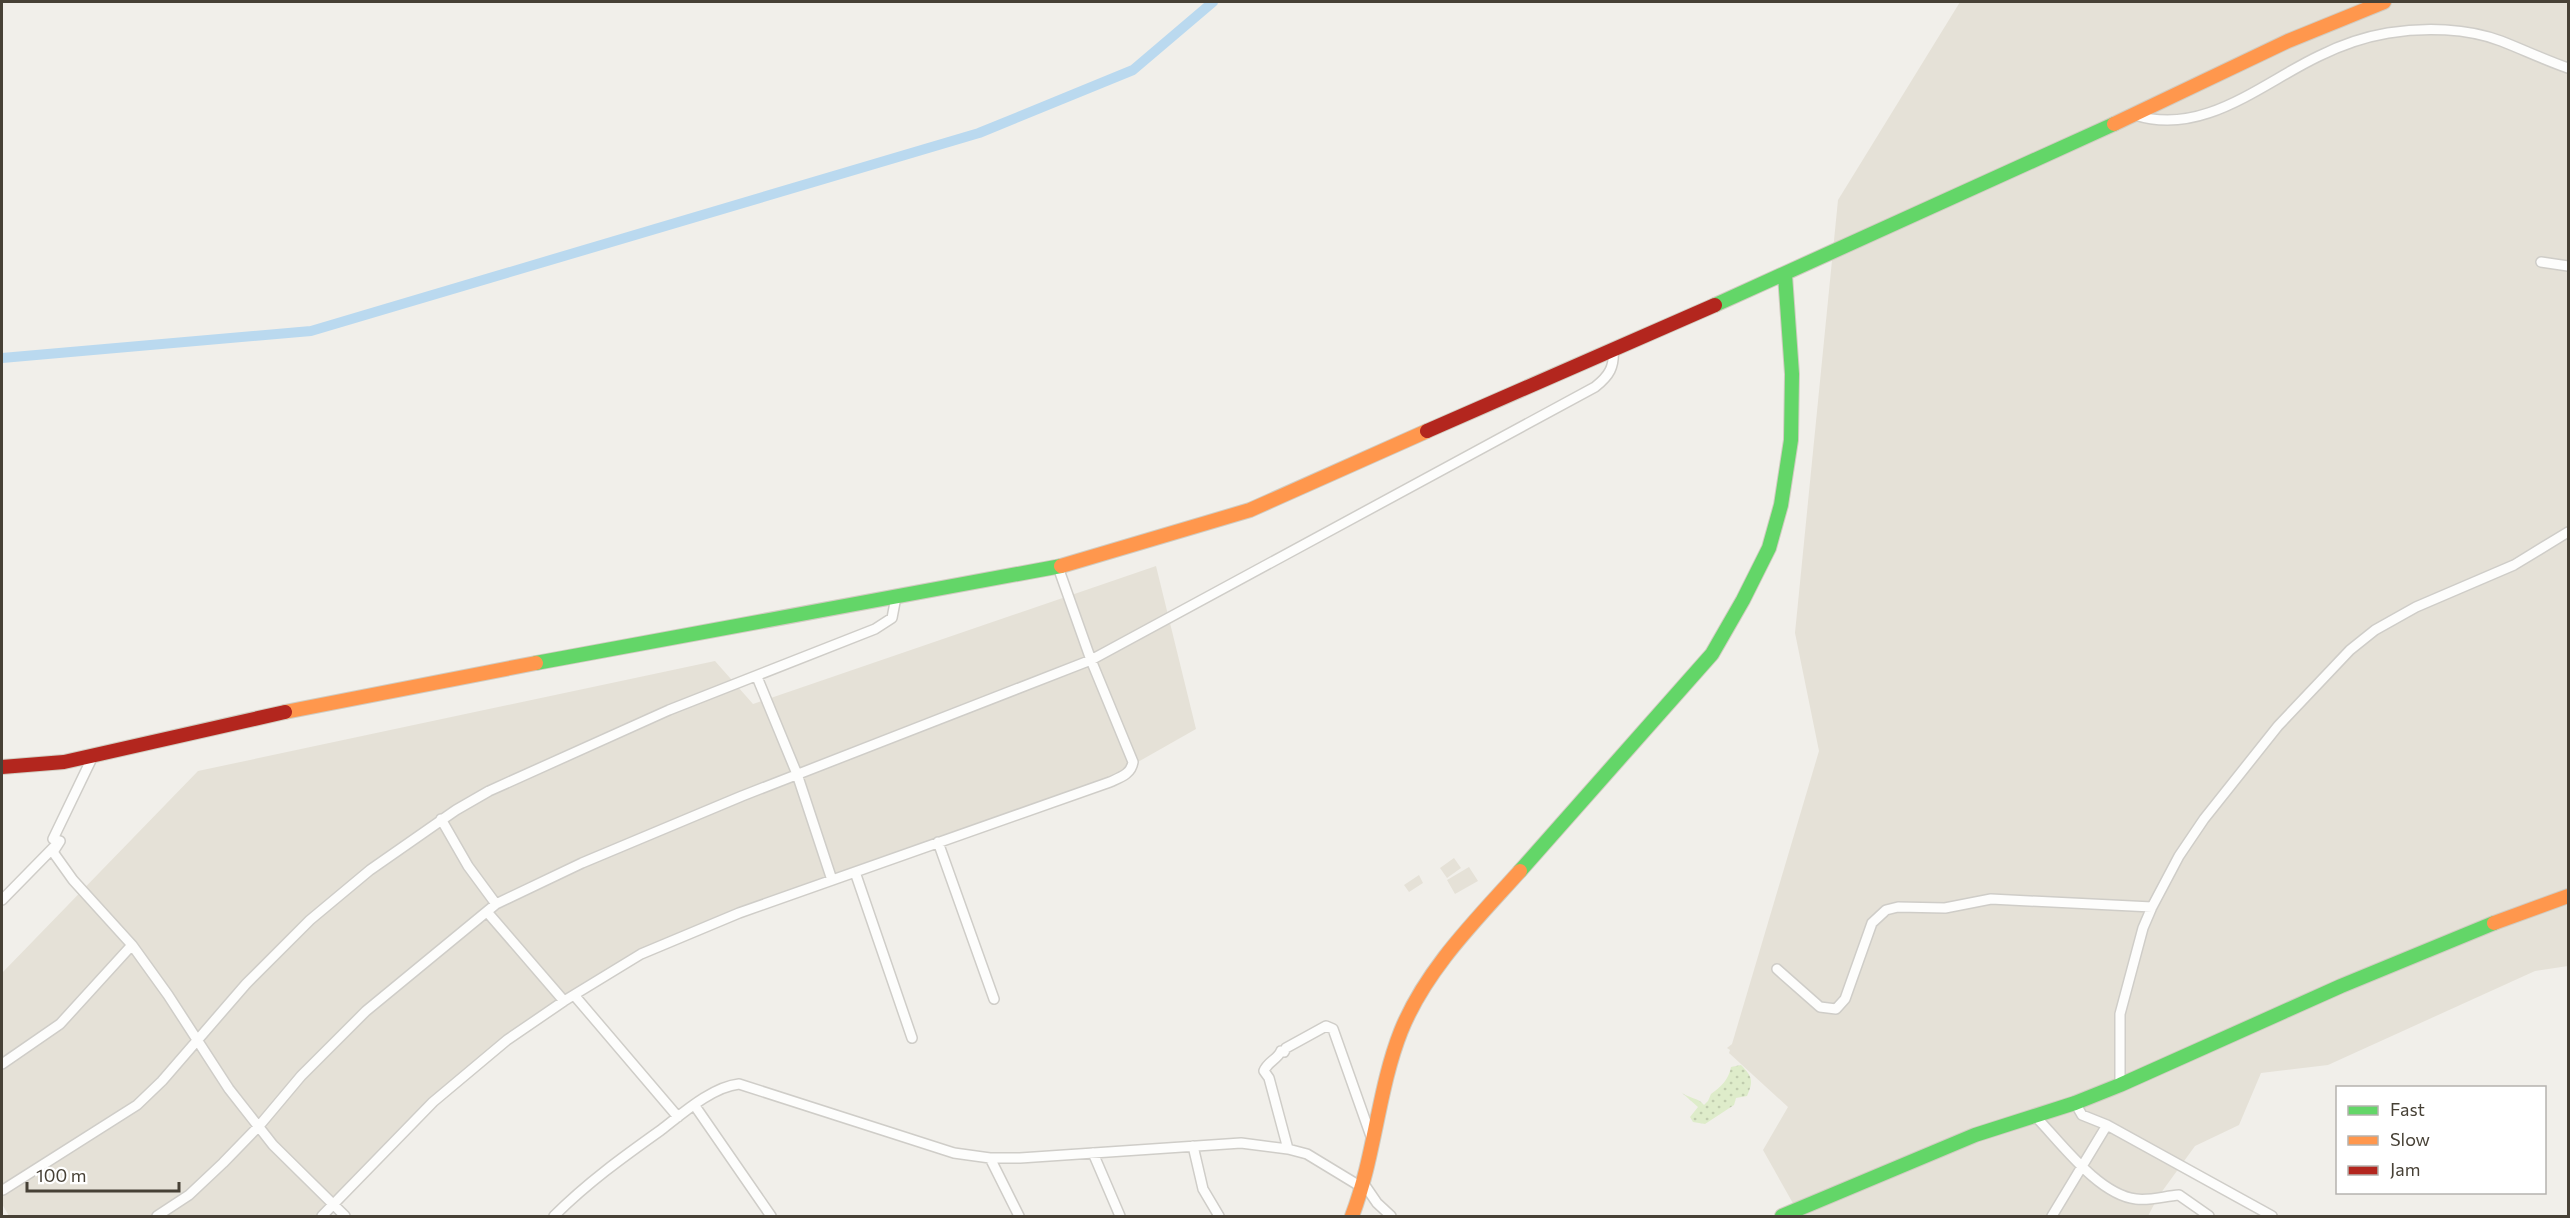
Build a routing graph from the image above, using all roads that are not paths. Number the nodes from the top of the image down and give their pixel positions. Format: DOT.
graph roads {
  1 [pos="2384,2"];
  2 [pos="2568,68"];
  3 [pos="2134,115"];
  4 [pos="2541,262"];
  5 [pos="2568,266"];
  6 [pos="1785,275"];
  7 [pos="1613,348"];
  8 [pos="2568,532"];
  9 [pos="1058,567"];
  10 [pos="896,597"];
  11 [pos="1091,660"];
  12 [pos="757,677"];
  13 [pos="93,756"];
  14 [pos="2,767"];
  15 [pos="797,774"];
  16 [pos="441,819"];
  17 [pos="60,841"];
  18 [pos="938,842"];
  19 [pos="855,872"];
  20 [pos="832,880"];
  21 [pos="2568,896"];
  22 [pos="2,900"];
  23 [pos="496,904"];
  24 [pos="2152,907"];
  25 [pos="488,913"];
  26 [pos="132,945"];
  27 [pos="1777,969"];
  28 [pos="574,995"];
  29 [pos="994,999"];
  30 [pos="564,1001"];
  31 [pos="912,1038"];
  32 [pos="196,1040"];
  33 [pos="2,1064"];
  34 [pos="2120,1085"];
  35 [pos="2075,1103"];
  36 [pos="695,1106"];
  37 [pos="678,1117"];
  38 [pos="2036,1117"];
  39 [pos="2107,1125"];
  40 [pos="259,1126"];
  41 [pos="1373,1143"];
  42 [pos="1193,1146"];
  43 [pos="1288,1149"];
  44 [pos="1093,1153"];
  45 [pos="990,1158"];
  46 [pos="2083,1166"];
  47 [pos="1364,1186"];
  48 [pos="3,1190"];
  49 [pos="334,1205"];
  50 [pos="157,1216"];
  51 [pos="322,1216"];
  52 [pos="345,1216"];
  53 [pos="554,1216"];
  54 [pos="771,1216"];
  55 [pos="1019,1216"];
  56 [pos="1120,1216"];
  57 [pos="1219,1216"];
  58 [pos="1352,1216"];
  59 [pos="1390,1216"];
  60 [pos="1782,1216"];
  61 [pos="2052,1216"];
  62 [pos="2209,1216"];
  63 [pos="2272,1216"];
  1 -- 3 [label="main road"];
  2 -- 3 [label="street"];
  3 -- 6 [label="main road"];
  4 -- 5 [label="street"];
  6 -- 7 [label="main road"];
  6 -- 41 [label="main road"];
  7 -- 9 [label="main road"];
  7 -- 11 [label="street"];
  8 -- 24 [label="street"];
  9 -- 10 [label="main road"];
  9 -- 11 [label="street"];
  10 -- 12 [label="street"];
  10 -- 13 [label="main road"];
  11 -- 15 [label="street"];
  11 -- 18 [label="street"];
  12 -- 15 [label="street"];
  12 -- 16 [label="street"];
  13 -- 14 [label="main road"];
  13 -- 17 [label="street"];
  15 -- 20 [label="street"];
  15 -- 23 [label="street"];
  16 -- 23 [label="street"];
  16 -- 32 [label="street"];
  17 -- 22 [label="street"];
  17 -- 26 [label="street"];
  18 -- 19 [label="street"];
  18 -- 29 [label="street"];
  19 -- 20 [label="street"];
  19 -- 31 [label="street"];
  20 -- 28 [label="street"];
  21 -- 34 [label="main road"];
  23 -- 25 [label="street"];
  24 -- 27 [label="street"];
  24 -- 34 [label="street"];
  25 -- 30 [label="street"];
  25 -- 40 [label="street"];
  26 -- 32 [label="street"];
  26 -- 33 [label="street"];
  28 -- 30 [label="street"];
  28 -- 37 [label="street"];
  30 -- 49 [label="street"];
  32 -- 40 [label="street"];
  32 -- 48 [label="street"];
  34 -- 35 [label="main road"];
  35 -- 38 [label="main road"];
  35 -- 39 [label="street"];
  36 -- 37 [label="street"];
  36 -- 45 [label="street"];
  36 -- 54 [label="street"];
  37 -- 53 [label="street"];
  38 -- 46 [label="street"];
  38 -- 60 [label="main road"];
  39 -- 46 [label="street"];
  39 -- 63 [label="street"];
  40 -- 49 [label="street"];
  40 -- 50 [label="street"];
  41 -- 43 [label="street"];
  41 -- 47 [label="main road"];
  42 -- 43 [label="street"];
  42 -- 44 [label="street"];
  42 -- 57 [label="street"];
  43 -- 47 [label="street"];
  44 -- 45 [label="street"];
  44 -- 56 [label="street"];
  45 -- 55 [label="street"];
  46 -- 61 [label="street"];
  46 -- 62 [label="street"];
  47 -- 58 [label="main road"];
  47 -- 59 [label="street"];
  49 -- 51 [label="street"];
  49 -- 52 [label="street"];
}
